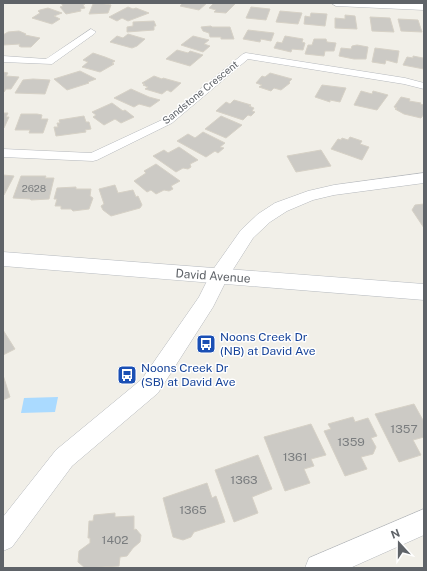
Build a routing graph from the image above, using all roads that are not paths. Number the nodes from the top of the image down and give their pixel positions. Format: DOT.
graph roads {
  1 [pos="336,3"];
  2 [pos="424,7"];
  3 [pos="91,32"];
  4 [pos="3,59"];
  5 [pos="424,86"];
  6 [pos="3,153"];
  7 [pos="424,178"];
  8 [pos="3,259"];
  9 [pos="219,276"];
  10 [pos="424,292"];
  11 [pos="424,522"];
  12 [pos="3,538"];
  13 [pos="319,568"];
  1 -- 2 [label="street"];
  3 -- 4 [label="street"];
  5 -- 6 [label="street, Sandstone Crescent"];
  7 -- 9 [label="street"];
  8 -- 9 [label="main road, David Avenue"];
  9 -- 10 [label="main road, David Avenue"];
  9 -- 12 [label="street"];
  11 -- 13 [label="street"];
}
